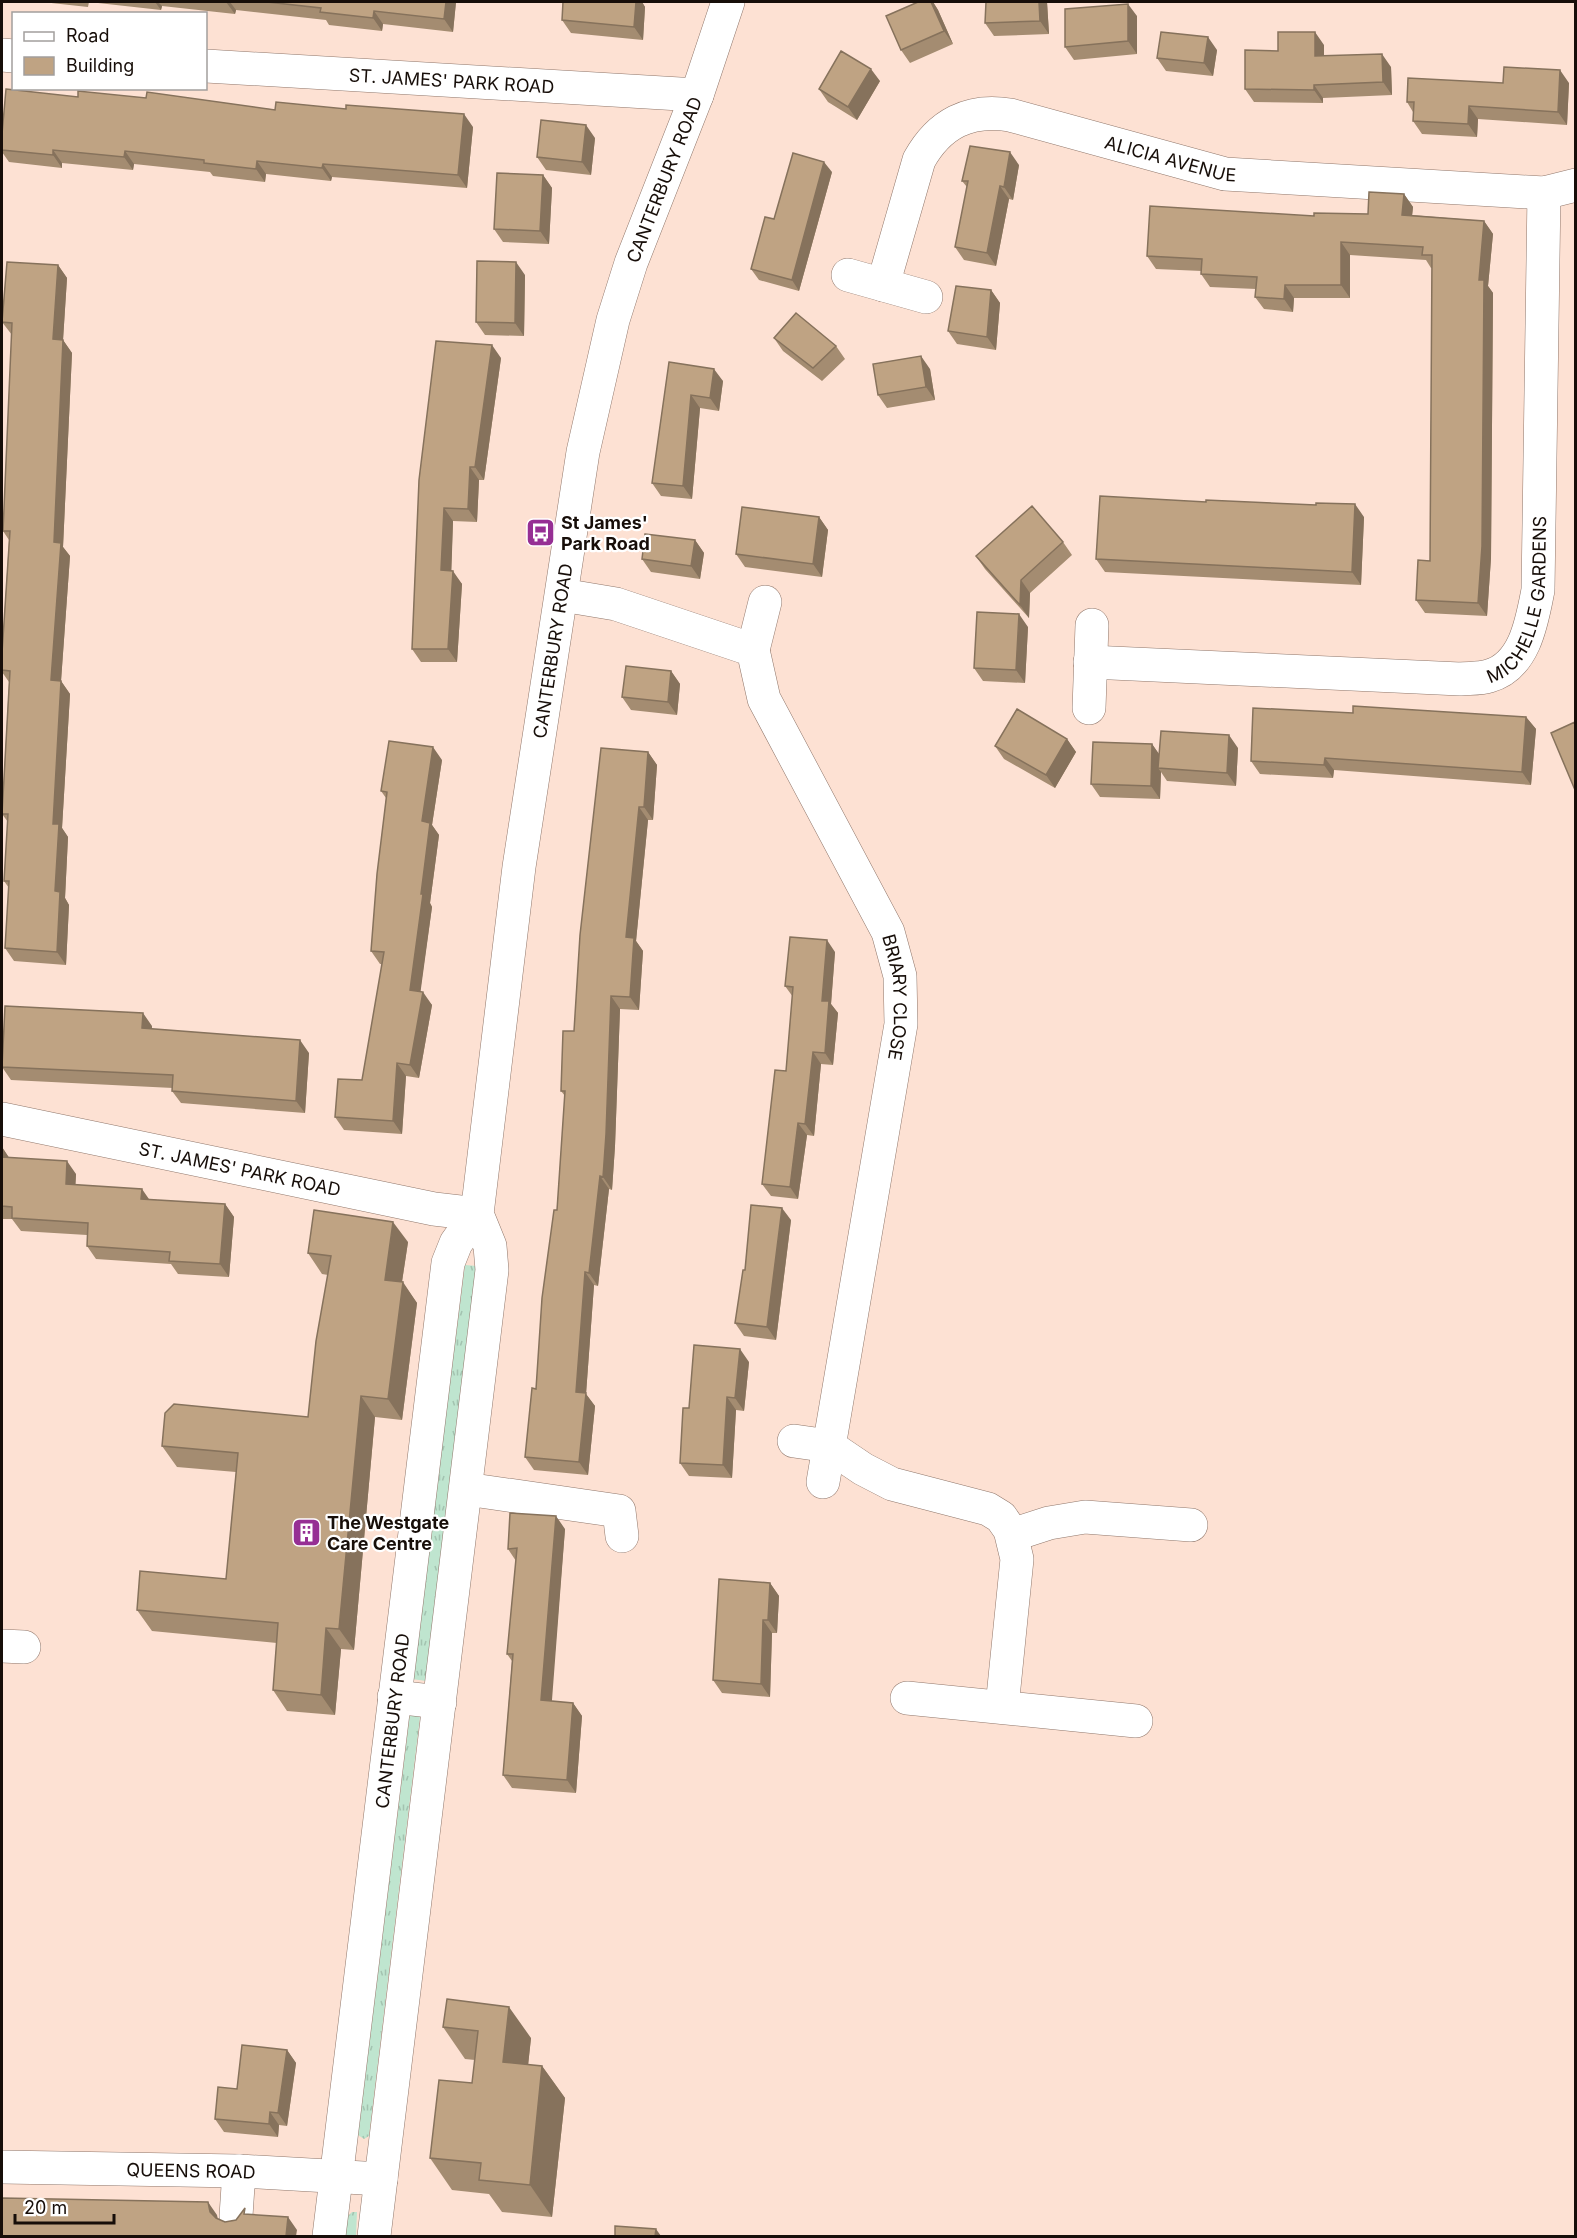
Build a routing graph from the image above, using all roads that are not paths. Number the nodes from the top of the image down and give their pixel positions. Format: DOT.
graph roads {
  1 [pos="728,2"];
  2 [pos="207,66"];
  3 [pos="697,95"];
  4 [pos="1575,185"];
  5 [pos="1544,193"];
  6 [pos="848,275"];
  7 [pos="883,285"];
  8 [pos="926,297"];
  9 [pos="562,595"];
  10 [pos="765,602"];
  11 [pos="1092,625"];
  12 [pos="753,650"];
  13 [pos="1090,662"];
  14 [pos="1089,708"];
  15 [pos="2,1119"];
  16 [pos="477,1214"];
  17 [pos="794,1441"];
  18 [pos="829,1446"];
  19 [pos="823,1482"];
  20 [pos="466,1489"];
  21 [pos="1191,1525"];
  22 [pos="1012,1535"];
  23 [pos="622,1536"];
  24 [pos="394,1697"];
  25 [pos="907,1698"];
  26 [pos="440,1702"];
  27 [pos="1002,1707"];
  28 [pos="1136,1721"];
  29 [pos="2,2167"];
  30 [pos="239,2171"];
  31 [pos="336,2177"];
  32 [pos="381,2180"];
  33 [pos="236,2216"];
  34 [pos="329,2236"];
  35 [pos="374,2236"];
  1 -- 3 [label="main road, CANTERBURY ROAD"];
  2 -- 3 [label="main road, ST. JAMES' PARK ROAD"];
  3 -- 9 [label="main road, CANTERBURY ROAD"];
  4 -- 5 [label="main road, ALICIA AVENUE"];
  5 -- 7 [label="main road, ALICIA AVENUE"];
  5 -- 13 [label="main road, MICHELLE GARDENS"];
  6 -- 7 [label="main road"];
  7 -- 8 [label="main road"];
  9 -- 12 [label="main road"];
  9 -- 16 [label="main road, CANTERBURY ROAD"];
  10 -- 12 [label="main road, BRIARY CLOSE"];
  11 -- 13 [label="main road"];
  12 -- 18 [label="main road, BRIARY CLOSE"];
  13 -- 14 [label="main road"];
  15 -- 16 [label="main road, ST. JAMES' PARK ROAD"];
  16 -- 20 [label="main road, CANTERBURY ROAD"];
  16 -- 24 [label="main road, CANTERBURY ROAD"];
  17 -- 18 [label="main road"];
  18 -- 19 [label="main road, BRIARY CLOSE"];
  18 -- 22 [label="main road"];
  20 -- 23 [label="main road"];
  20 -- 26 [label="main road, CANTERBURY ROAD"];
  21 -- 22 [label="main road"];
  22 -- 27 [label="main road"];
  24 -- 26 [label="main road"];
  24 -- 31 [label="main road, CANTERBURY ROAD"];
  25 -- 27 [label="main road"];
  26 -- 32 [label="main road, CANTERBURY ROAD"];
  27 -- 28 [label="main road"];
  29 -- 30 [label="main road, QUEENS ROAD"];
  30 -- 31 [label="main road, QUEENS ROAD"];
  30 -- 33 [label="main road"];
  31 -- 32 [label="main road, QUEENS ROAD"];
  31 -- 34 [label="main road, CANTERBURY ROAD"];
  32 -- 35 [label="main road, CANTERBURY ROAD"];
}
